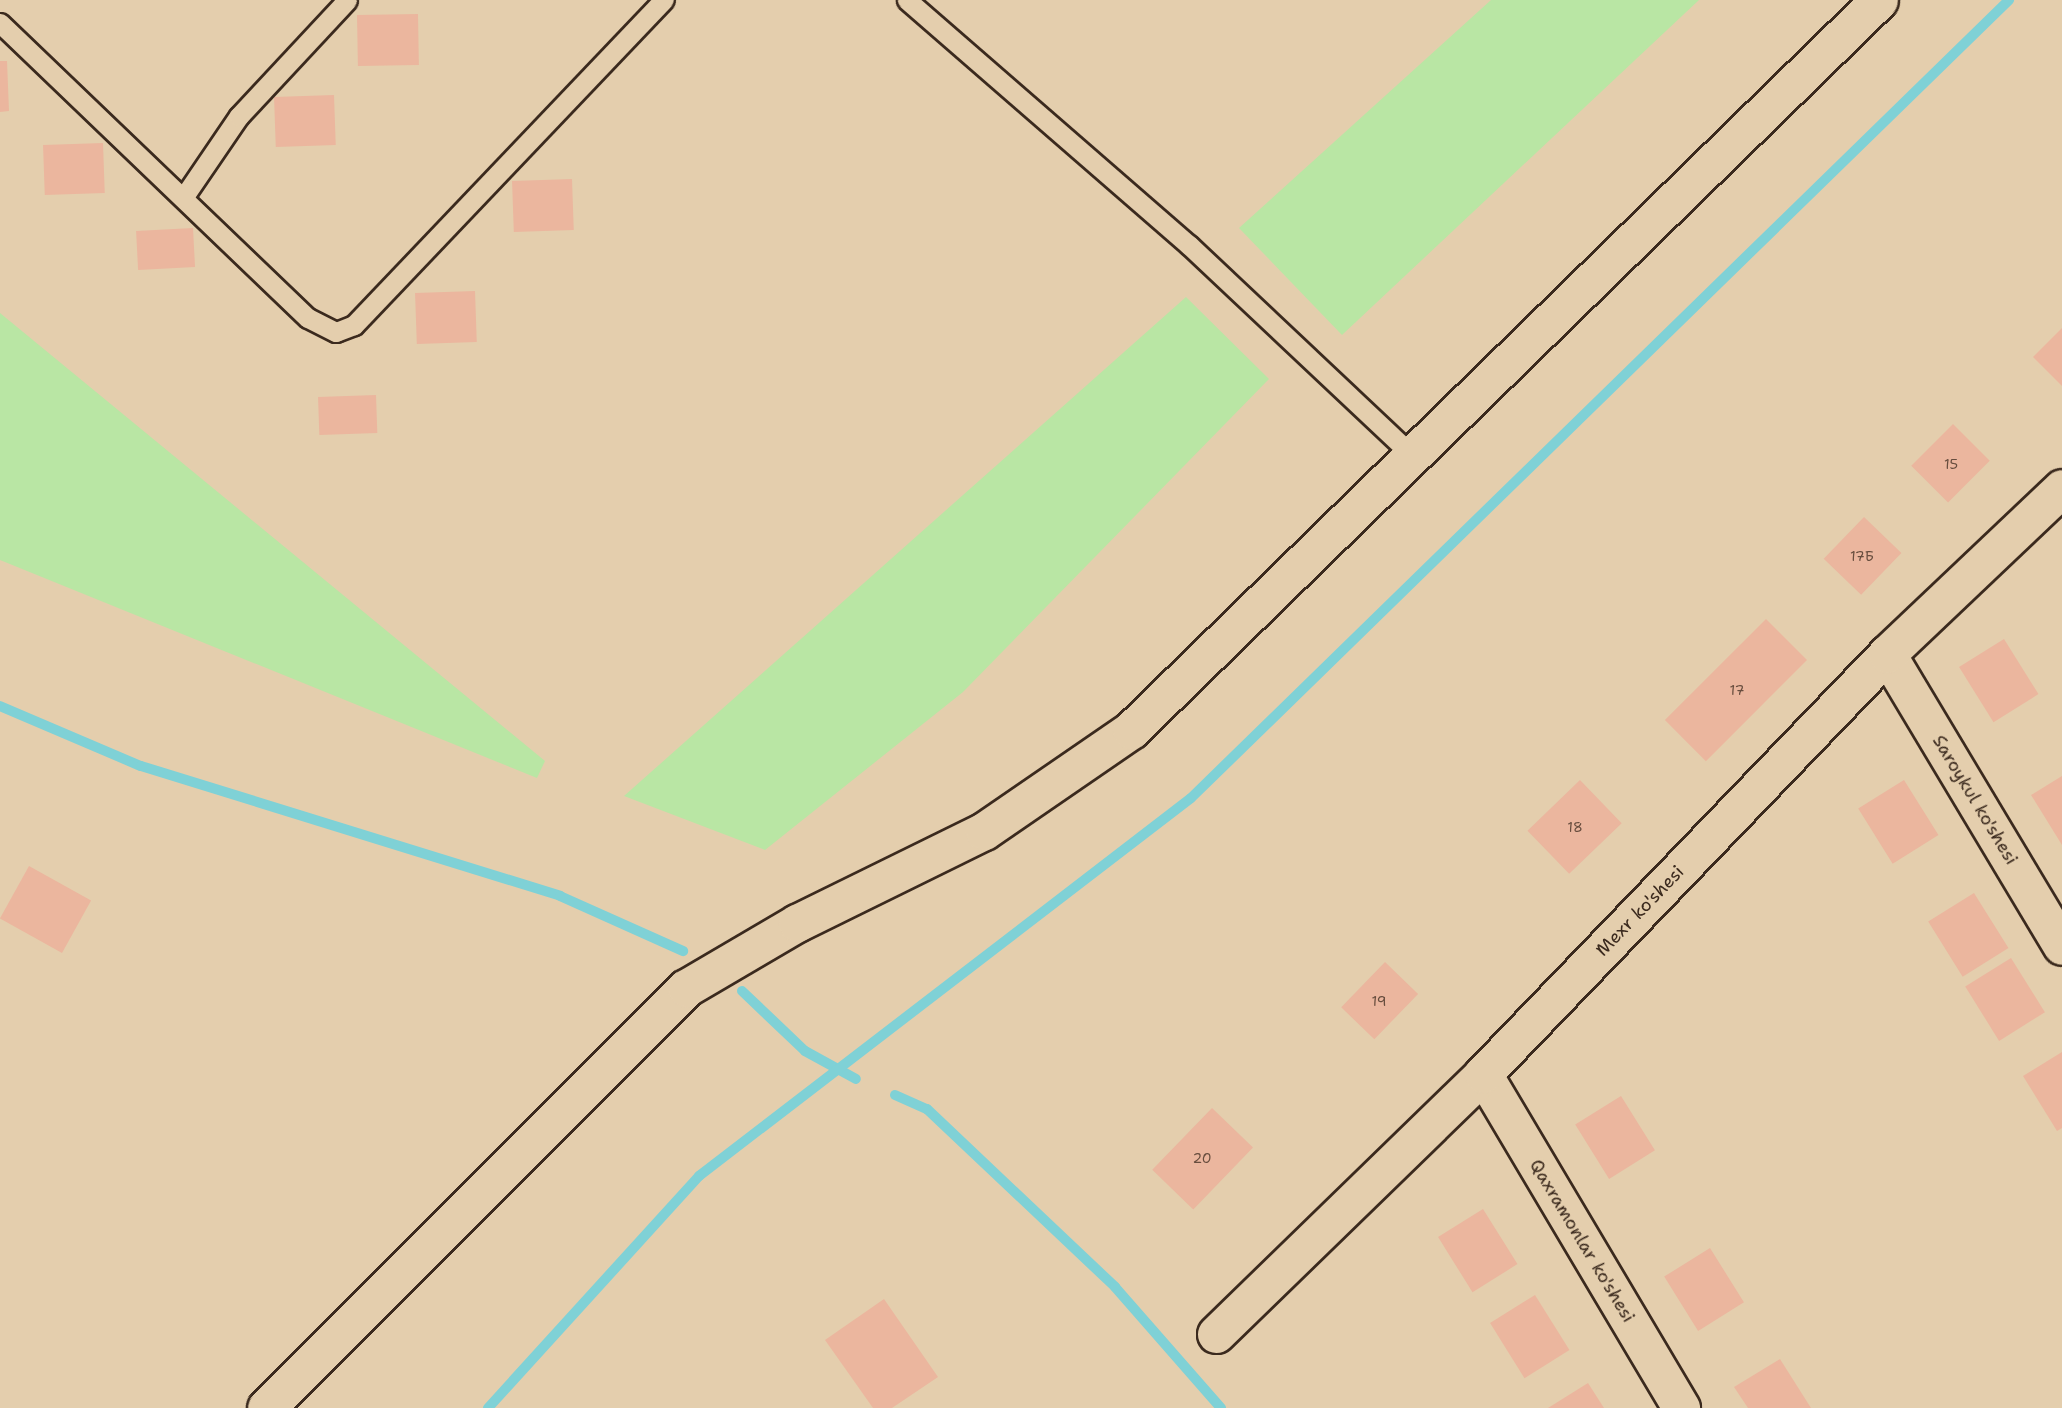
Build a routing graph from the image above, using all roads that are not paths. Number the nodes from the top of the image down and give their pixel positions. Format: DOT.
graph roads {
  1 [pos="347,0"];
  2 [pos="664,0"];
  3 [pos="907,0"];
  4 [pos="1879,0"];
  5 [pos="0,23"];
  6 [pos="183,198"];
  7 [pos="1414,457"];
  8 [pos="2062,488"];
  9 [pos="1887,654"];
  10 [pos="2062,946"];
  11 [pos="1483,1074"];
  12 [pos="1216,1334"];
  13 [pos="266,1408"];
  14 [pos="1681,1408"];
  1 -- 6 [label="lane"];
  2 -- 6 [label="lane"];
  3 -- 7 [label="lane"];
  4 -- 7 [label="street"];
  5 -- 6 [label="lane"];
  7 -- 13 [label="street"];
  8 -- 9 [label="street, Mexr ko'shesi"];
  9 -- 10 [label="street, Saroykul ko'shesi"];
  9 -- 11 [label="street, Mexr ko'shesi"];
  11 -- 12 [label="street, Mexr ko'shesi"];
  11 -- 14 [label="street, Qaxramonlar ko'shesi"];
}
